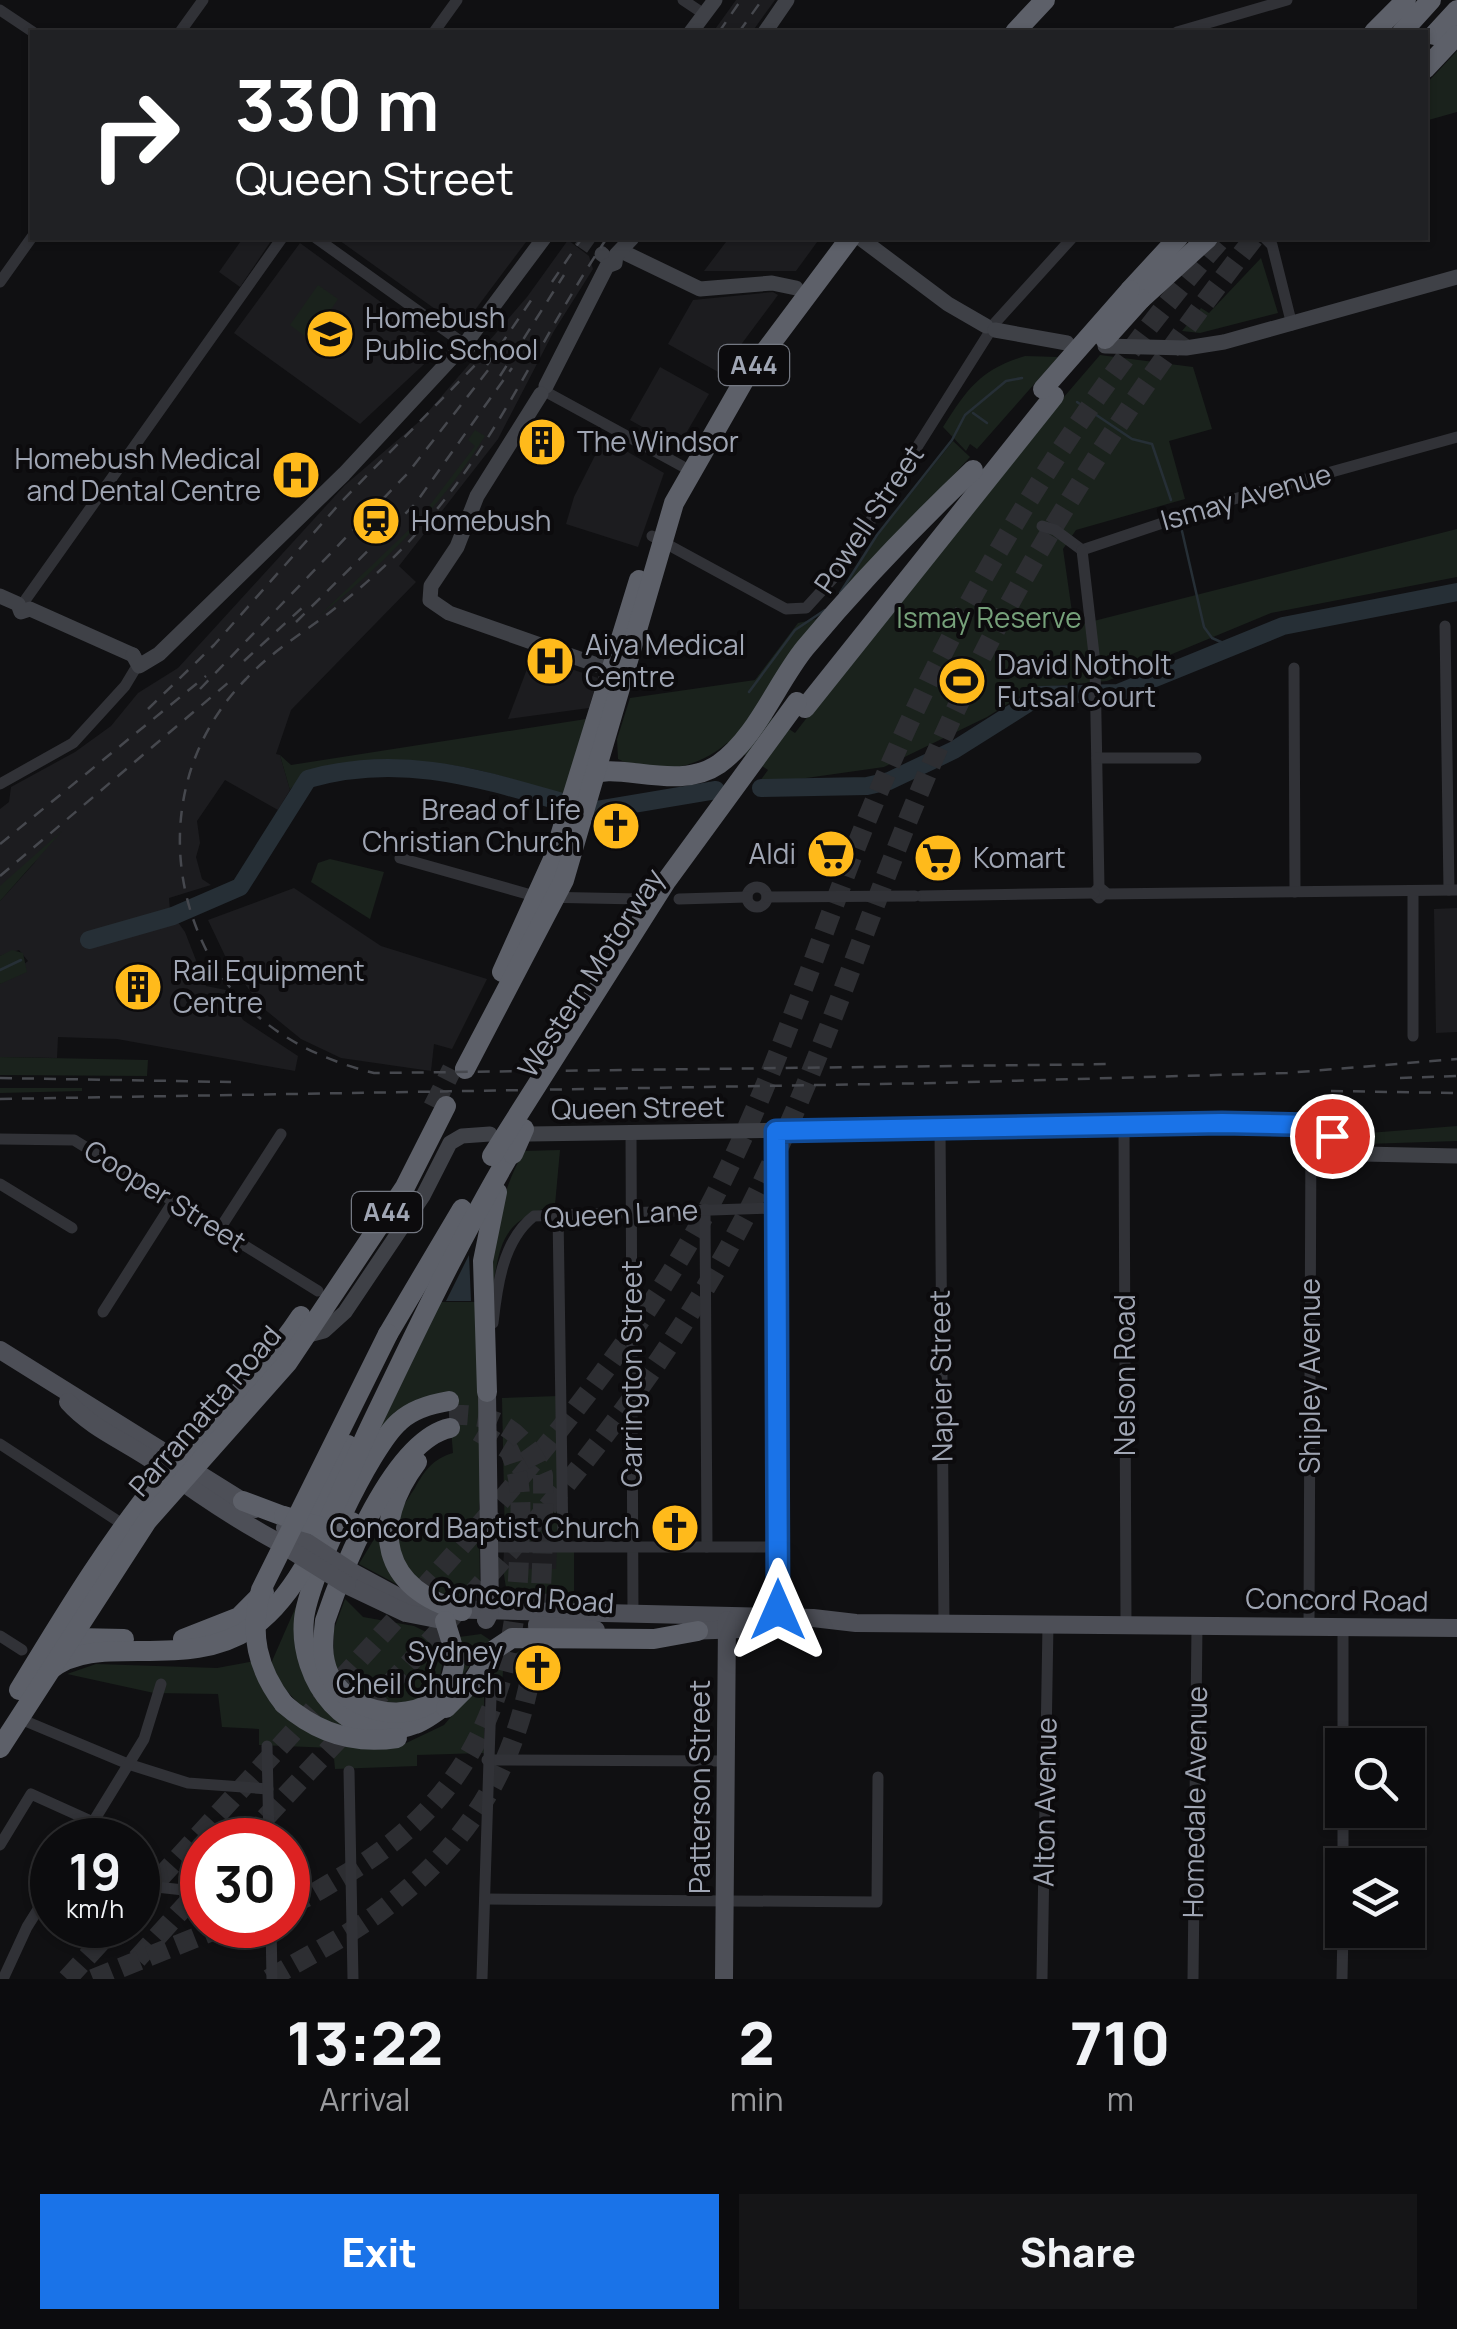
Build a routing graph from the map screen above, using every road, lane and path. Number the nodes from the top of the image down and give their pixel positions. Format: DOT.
graph roads {
  1 [pos="204,0"];
  2 [pos="458,0"];
  3 [pos="684,0"];
  4 [pos="714,0"];
  5 [pos="787,0"];
  6 [pos="1045,0"];
  7 [pos="1062,0"];
  8 [pos="1286,0"];
  9 [pos="1406,0"];
  10 [pos="1430,0"];
  11 [pos="0,10"];
  12 [pos="1457,10"];
  13 [pos="704,14"];
  14 [pos="1210,28"];
  15 [pos="30,30"];
  16 [pos="182,30"];
  17 [pos="436,30"];
  18 [pos="692,30"];
  19 [pos="766,30"];
  20 [pos="1017,30"];
  21 [pos="1034,30"];
  22 [pos="1376,30"];
  23 [pos="1404,30"];
  24 [pos="1445,40"];
  25 [pos="1428,65"];
  26 [pos="30,240"];
  27 [pos="281,240"];
  28 [pos="319,240"];
  29 [pos="542,240"];
  30 [pos="630,240"];
  31 [pos="832,240"];
  32 [pos="848,240"];
  33 [pos="863,240"];
  34 [pos="1070,240"];
  35 [pos="1176,240"];
  36 [pos="1206,240"];
  37 [pos="1267,240"];
  38 [pos="610,256"];
  39 [pos="1457,277"];
  40 [pos="0,282"];
  41 [pos="796,288"];
  42 [pos="1292,325"];
  43 [pos="991,328"];
  44 [pos="1067,342"];
  45 [pos="463,343"];
  46 [pos="1105,346"];
  47 [pos="545,391"];
  48 [pos="1049,392"];
  49 [pos="1457,437"];
  50 [pos="686,468"];
  51 [pos="973,470"];
  52 [pos="1042,526"];
  53 [pos="657,538"];
  54 [pos="1082,550"];
  55 [pos="0,596"];
  56 [pos="25,604"];
  57 [pos="1445,626"];
  58 [pos="139,660"];
  59 [pos="1294,668"];
  60 [pos="619,673"];
  61 [pos="801,705"];
  62 [pos="1096,758"];
  63 [pos="1196,758"];
  64 [pos="596,772"];
  65 [pos="1,787"];
  66 [pos="400,858"];
  67 [pos="553,859"];
  68 [pos="1453,890"];
  69 [pos="1413,891"];
  70 [pos="1099,892"];
  71 [pos="1295,892"];
  72 [pos="640,898"];
  73 [pos="547,899"];
  74 [pos="678,899"];
  75 [pos="1413,1036"];
  76 [pos="458,1069"];
  77 [pos="1312,1125"];
  78 [pos="1124,1126"];
  79 [pos="940,1128"];
  80 [pos="776,1131"];
  81 [pos="527,1132"];
  82 [pos="631,1132"];
  83 [pos="281,1134"];
  84 [pos="490,1134"];
  85 [pos="0,1139"];
  86 [pos="505,1155"];
  87 [pos="1457,1156"];
  88 [pos="0,1184"];
  89 [pos="173,1202"];
  90 [pos="774,1208"];
  91 [pos="462,1209"];
  92 [pos="706,1209"];
  93 [pos="631,1211"];
  94 [pos="558,1213"];
  95 [pos="72,1228"];
  96 [pos="219,1230"];
  97 [pos="318,1291"];
  98 [pos="103,1312"];
  99 [pos="305,1336"];
  100 [pos="0,1350"];
  101 [pos="488,1392"];
  102 [pos="449,1421"];
  103 [pos="0,1444"];
  104 [pos="178,1471"];
  105 [pos="242,1501"];
  106 [pos="124,1525"];
  107 [pos="282,1529"];
  108 [pos="563,1545"];
  109 [pos="633,1546"];
  110 [pos="489,1547"];
  111 [pos="707,1547"];
  112 [pos="778,1547"];
  113 [pos="634,1606"];
  114 [pos="492,1612"];
  115 [pos="453,1616"];
  116 [pos="779,1623"];
  117 [pos="727,1624"];
  118 [pos="944,1624"];
  119 [pos="1048,1624"];
  120 [pos="1126,1625"];
  121 [pos="1196,1626"];
  122 [pos="1309,1627"];
  123 [pos="1343,1627"];
  124 [pos="1457,1628"];
  125 [pos="698,1631"];
  126 [pos="0,1636"];
  127 [pos="67,1639"];
  128 [pos="22,1650"];
  129 [pos="36,1674"];
  130 [pos="161,1684"];
  131 [pos="491,1697"];
  132 [pos="454,1699"];
  133 [pos="9,1720"];
  134 [pos="1343,1728"];
  135 [pos="267,1746"];
  136 [pos="0,1748"];
  137 [pos="487,1760"];
  138 [pos="728,1762"];
  139 [pos="128,1764"];
  140 [pos="349,1771"];
  141 [pos="878,1776"];
  142 [pos="268,1789"];
  143 [pos="84,1818"];
  144 [pos="95,1818"];
  145 [pos="269,1818"];
  146 [pos="0,1845"];
  147 [pos="485,1900"];
  148 [pos="727,1901"];
  149 [pos="30,1921"];
  150 [pos="271,1948"];
  151 [pos="1342,1948"];
  152 [pos="3,1979"];
  153 [pos="272,1979"];
  154 [pos="353,1979"];
  155 [pos="482,1979"];
  156 [pos="726,1979"];
  157 [pos="1042,1979"];
  158 [pos="1193,1979"];
  159 [pos="1342,1979"];
  1 -- 16 [label="street"];
  2 -- 17 [label="street"];
  3 -- 13 [label="street"];
  4 -- 13 [label="street"];
  5 -- 19 [label="street"];
  6 -- 20 [label="highway"];
  7 -- 21 [label="highway"];
  8 -- 14 [label="street"];
  9 -- 22 [label="highway"];
  10 -- 23 [label="highway"];
  11 -- 15 [label="street"];
  12 -- 24 [label="highway"];
  13 -- 18 [label="street"];
  24 -- 25 [label="highway"];
  26 -- 40 [label="street"];
  27 -- 56 [label="street"];
  28 -- 45 [label="street"];
  29 -- 45 [label="street"];
  30 -- 38 [label="street"];
  31 -- 41 [label="highway, A44"];
  32 -- 50 [label="highway, A44"];
  33 -- 43 [label="street"];
  34 -- 43 [label="street, Powell Street"];
  35 -- 48 [label="highway, Western Motorway, bridge"];
  36 -- 48 [label="highway, Western Motorway, bridge"];
  37 -- 42 [label="street"];
  38 -- 41 [label="street"];
  38 -- 47 [label="street"];
  39 -- 42 [label="street"];
  41 -- 50 [label="highway, A44"];
  42 -- 46 [label="street"];
  43 -- 44 [label="street"];
  43 -- 53 [label="street, Powell Street"];
  45 -- 58 [label="street"];
  47 -- 50 [label="street"];
  47 -- 60 [label="street"];
  48 -- 51 [label="highway, Western Motorway"];
  48 -- 61 [label="highway, Western Motorway"];
  49 -- 54 [label="street, Ismay Avenue"];
  50 -- 53 [label="highway, A44"];
  51 -- 61 [label="highway, Western Motorway"];
  51 -- 64 [label="highway"];
  52 -- 54 [label="street"];
  53 -- 60 [label="highway, A44"];
  54 -- 62 [label="street"];
  55 -- 56 [label="street"];
  56 -- 58 [label="street"];
  57 -- 68 [label="street"];
  58 -- 65 [label="street"];
  59 -- 71 [label="street"];
  60 -- 64 [label="highway, A44"];
  60 -- 67 [label="highway, A44"];
  61 -- 81 [label="highway, Western Motorway"];
  61 -- 86 [label="highway, Western Motorway, bridge"];
  62 -- 63 [label="street"];
  62 -- 70 [label="street"];
  64 -- 67 [label="highway"];
  64 -- 73 [label="highway, A44"];
  66 -- 73 [label="street"];
  67 -- 73 [label="highway, A44"];
  68 -- 69 [label="street"];
  69 -- 71 [label="street"];
  69 -- 75 [label="street"];
  70 -- 71 [label="street"];
  70 -- 74 [label="street"];
  72 -- 73 [label="street"];
  73 -- 76 [label="highway, A44"];
  77 -- 78 [label="street, Queen Street"];
  77 -- 87 [label="street, Queen Street"];
  77 -- 122 [label="street, Shipley Avenue"];
  78 -- 79 [label="street, Queen Street"];
  78 -- 120 [label="street, Nelson Road"];
  79 -- 80 [label="street, Queen Street"];
  79 -- 118 [label="street, Napier Street"];
  80 -- 82 [label="street, Queen Street"];
  80 -- 90 [label="street"];
  81 -- 82 [label="street, Queen Street"];
  81 -- 86 [label="highway, Western Motorway, bridge"];
  82 -- 93 [label="street, Carrington Street"];
  83 -- 96 [label="street"];
  84 -- 99 [label="street"];
  85 -- 89 [label="street, Cooper Street"];
  86 -- 91 [label="highway, Western Motorway"];
  86 -- 101 [label="highway"];
  86 -- 129 [label="highway, Western Motorway"];
  88 -- 95 [label="street"];
  89 -- 96 [label="street, Cooper Street"];
  89 -- 98 [label="street"];
  90 -- 92 [label="street, Queen Lane"];
  90 -- 112 [label="street"];
  91 -- 127 [label="highway, Western Motorway"];
  91 -- 132 [label="highway, bridge"];
  92 -- 93 [label="street, Queen Lane"];
  92 -- 111 [label="street"];
  93 -- 94 [label="street, Queen Lane"];
  93 -- 109 [label="street, Carrington Street"];
  94 -- 101 [label="street, Queen Lane"];
  94 -- 108 [label="street"];
  96 -- 97 [label="street, Cooper Street"];
  97 -- 99 [label="highway, Parramatta Road / A44"];
  97 -- 104 [label="highway, Parramatta Road / A44"];
  99 -- 104 [label="highway, Parramatta Road / A44"];
  100 -- 104 [label="main road"];
  101 -- 110 [label="main road"];
  102 -- 107 [label="highway, bridge"];
  102 -- 115 [label="highway"];
  102 -- 115 [label="highway"];
  102 -- 132 [label="highway"];
  103 -- 106 [label="street"];
  104 -- 105 [label="main road"];
  104 -- 106 [label="highway, Parramatta Road / A44"];
  104 -- 107 [label="main road, Concord Road"];
  104 -- 127 [label="highway, Parramatta Road / A44"];
  105 -- 107 [label="highway"];
  106 -- 129 [label="highway, Parramatta Road / A44"];
  107 -- 115 [label="main road, Concord Road, bridge"];
  108 -- 109 [label="street"];
  108 -- 110 [label="street"];
  109 -- 111 [label="street"];
  109 -- 113 [label="street, Carrington Street"];
  110 -- 114 [label="main road"];
  111 -- 112 [label="street"];
  112 -- 116 [label="street"];
  113 -- 114 [label="main road, Concord Road"];
  113 -- 117 [label="main road, Concord Road"];
  114 -- 115 [label="main road, Concord Road"];
  114 -- 125 [label="main road, Concord Road"];
  116 -- 117 [label="main road, Concord Road"];
  116 -- 118 [label="main road, Concord Road"];
  117 -- 125 [label="main road, Concord Road"];
  117 -- 138 [label="main road, Patterson Street"];
  118 -- 119 [label="main road, Concord Road"];
  119 -- 120 [label="main road, Concord Road"];
  119 -- 157 [label="street, Alton Avenue"];
  120 -- 121 [label="main road, Concord Road"];
  121 -- 122 [label="main road, Concord Road"];
  121 -- 158 [label="street, Homedale Avenue"];
  122 -- 123 [label="main road, Concord Road"];
  123 -- 124 [label="main road, Concord Road"];
  123 -- 134 [label="street"];
  125 -- 132 [label="highway"];
  126 -- 128 [label="street"];
  127 -- 129 [label="highway"];
  129 -- 133 [label="highway, Parramatta Road / A44"];
  130 -- 139 [label="street"];
  131 -- 137 [label="street"];
  133 -- 136 [label="highway, Parramatta Road / A44"];
  133 -- 139 [label="street"];
  135 -- 142 [label="street"];
  137 -- 138 [label="street"];
  137 -- 147 [label="street"];
  138 -- 148 [label="main road, Patterson Street"];
  139 -- 142 [label="street"];
  139 -- 144 [label="street"];
  140 -- 154 [label="street"];
  141 -- 148 [label="street"];
  142 -- 145 [label="street"];
  143 -- 146 [label="street"];
  147 -- 148 [label="street"];
  147 -- 155 [label="street"];
  148 -- 156 [label="main road, Patterson Street"];
  149 -- 152 [label="street"];
  150 -- 153 [label="street"];
  151 -- 159 [label="street"];
}
